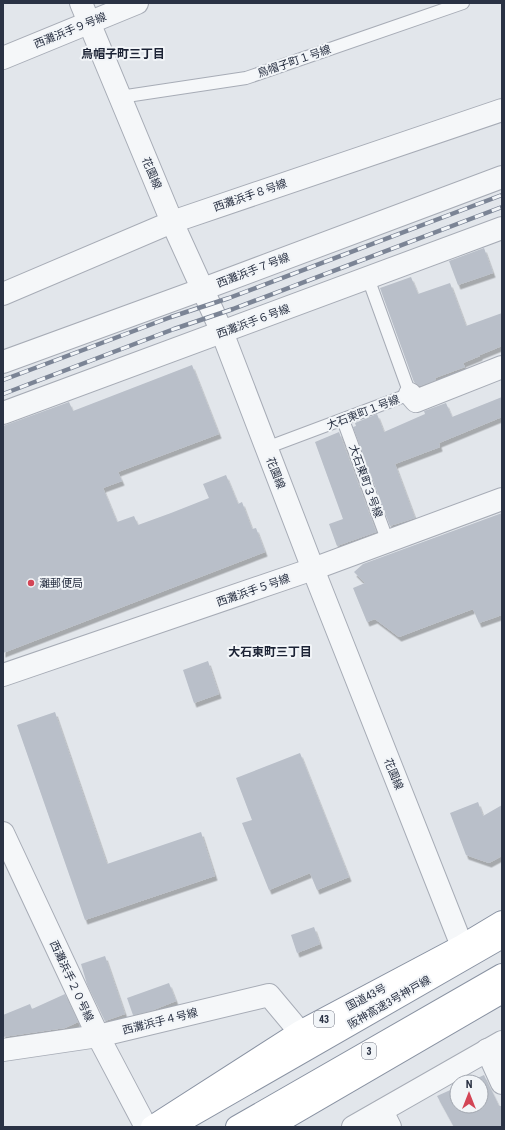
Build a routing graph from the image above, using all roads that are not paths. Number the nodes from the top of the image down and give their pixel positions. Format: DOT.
graph roads {
  1 [pos="81,3"];
  2 [pos="137,3"];
  3 [pos="463,3"];
  4 [pos="89,23"];
  5 [pos="3,58"];
  6 [pos="120,97"];
  7 [pos="502,110"];
  8 [pos="502,177"];
  9 [pos="172,222"];
  10 [pos="502,228"];
  11 [pos="368,278"];
  12 [pos="203,289"];
  13 [pos="3,294"];
  14 [pos="222,332"];
  15 [pos="3,362"];
  16 [pos="502,367"];
  17 [pos="410,394"];
  18 [pos="3,413"];
  19 [pos="343,420"];
  20 [pos="266,448"];
  21 [pos="502,499"];
  22 [pos="388,542"];
  23 [pos="313,569"];
  24 [pos="3,675"];
  25 [pos="3,832"];
  26 [pos="502,922"];
  27 [pos="502,937"];
  28 [pos="462,946"];
  29 [pos="502,975"];
  30 [pos="502,992"];
  31 [pos="300,1032"];
  32 [pos="98,1036"];
  33 [pos="495,1046"];
  34 [pos="3,1050"];
  35 [pos="502,1081"];
  36 [pos="386,1119"];
  37 [pos="146,1127"];
  38 [pos="152,1127"];
  39 [pos="171,1127"];
  40 [pos="237,1127"];
  41 [pos="270,1127"];
  42 [pos="353,1127"];
  1 -- 4 [label="street, 花園線"];
  2 -- 4 [label="street, 西灘浜手９号線"];
  3 -- 6 [label="lane, 鳥帽子町１号線"];
  4 -- 5 [label="street, 西灘浜手９号線"];
  4 -- 6 [label="street, 花園線"];
  6 -- 9 [label="street, 花園線"];
  7 -- 9 [label="street, 西灘浜手８号線"];
  8 -- 12 [label="street, 西灘浜手７号線"];
  9 -- 12 [label="street, 花園線"];
  9 -- 13 [label="street, 西灘浜手８号線"];
  10 -- 11 [label="street, 西灘浜手６号線"];
  11 -- 14 [label="street, 西灘浜手６号線"];
  11 -- 17 [label="lane, 大石東町１号線"];
  12 -- 14 [label="street, 花園線"];
  12 -- 15 [label="street, 西灘浜手７号線"];
  14 -- 18 [label="street, 西灘浜手６号線"];
  14 -- 20 [label="street, 花園線"];
  16 -- 17 [label="street"];
  17 -- 19 [label="lane, 大石東町１号線"];
  19 -- 20 [label="lane, 大石東町１号線"];
  19 -- 22 [label="lane, 大石東町３号線"];
  20 -- 23 [label="street, 花園線"];
  21 -- 22 [label="street, 西灘浜手５号線"];
  22 -- 23 [label="street, 西灘浜手５号線"];
  23 -- 24 [label="street, 西灘浜手５号線"];
  23 -- 28 [label="street, 花園線"];
  25 -- 32 [label="street, 西灘浜手２０号線"];
  26 -- 28 [label="highway, 国道43号 / 43"];
  27 -- 39 [label="highway, 阪神高速3号神戸線"];
  28 -- 31 [label="highway, 国道43号 / 43"];
  29 -- 40 [label="highway, 3"];
  30 -- 41 [label="highway"];
  31 -- 32 [label="street, 西灘浜手４号線"];
  31 -- 38 [label="highway, 国道43号 / 43"];
  32 -- 34 [label="street, 西灘浜手４号線"];
  32 -- 37 [label="street, 西灘浜手２０号線"];
  33 -- 35 [label="street"];
  33 -- 36 [label="street"];
  36 -- 42 [label="street"];
}
